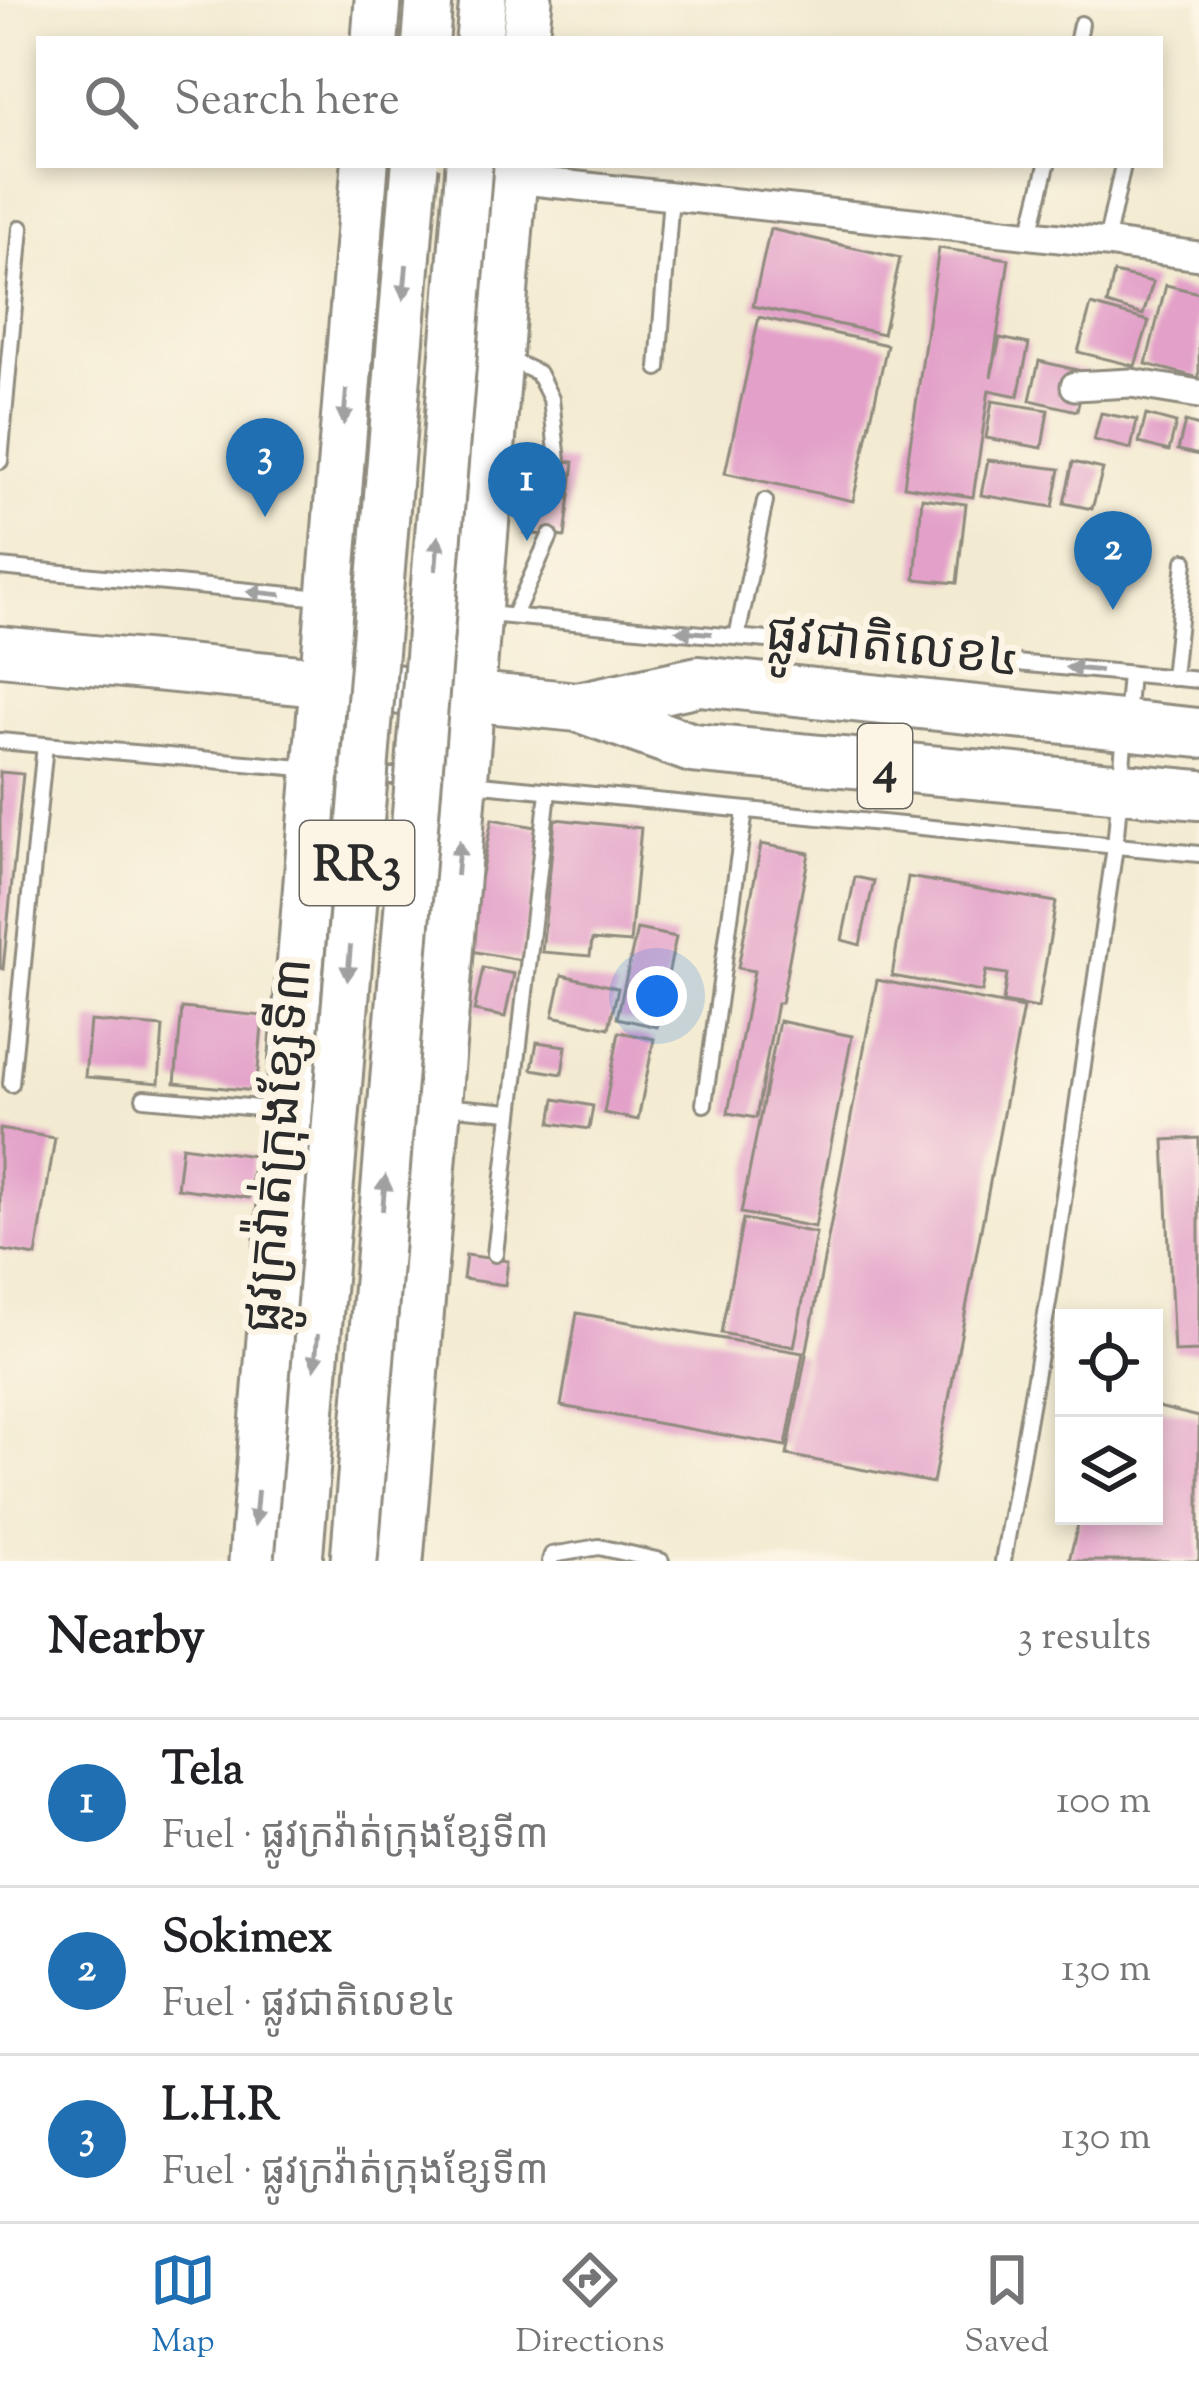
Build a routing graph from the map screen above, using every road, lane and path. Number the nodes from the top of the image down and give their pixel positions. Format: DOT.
graph roads {
  1 [pos="378,0"];
  2 [pos="429,0"];
  3 [pos="482,0"];
  4 [pos="529,0"];
  5 [pos="375,36"];
  6 [pos="425,36"];
  7 [pos="479,36"];
  8 [pos="525,36"];
  9 [pos="365,168"];
  10 [pos="415,168"];
  11 [pos="469,168"];
  12 [pos="1046,168"];
  13 [pos="1123,168"];
  14 [pos="514,172"];
  15 [pos="671,196"];
  16 [pos="20,228"];
  17 [pos="1030,234"];
  18 [pos="1106,243"];
  19 [pos="1199,256"];
  20 [pos="500,354"];
  21 [pos="658,368"];
  22 [pos="1075,386"];
  23 [pos="1199,394"];
  24 [pos="0,461"];
  25 [pos="558,461"];
  26 [pos="765,501"];
  27 [pos="550,536"];
  28 [pos="1186,561"];
  29 [pos="0,567"];
  30 [pos="350,601"];
  31 [pos="393,605"];
  32 [pos="414,608"];
  33 [pos="496,614"];
  34 [pos="737,637"];
  35 [pos="0,651"];
  36 [pos="1130,674"];
  37 [pos="1173,678"];
  38 [pos="1199,680"];
  39 [pos="323,683"];
  40 [pos="471,697"];
  41 [pos="578,707"];
  42 [pos="1126,724"];
  43 [pos="1199,733"];
  44 [pos="0,741"];
  45 [pos="45,745"];
  46 [pos="316,771"];
  47 [pos="464,782"];
  48 [pos="1120,788"];
  49 [pos="548,792"];
  50 [pos="1199,795"];
  51 [pos="745,811"];
  52 [pos="1115,847"];
  53 [pos="1199,854"];
  54 [pos="11,1084"];
  55 [pos="144,1098"];
  56 [pos="704,1105"];
  57 [pos="437,1106"];
  58 [pos="288,1111"];
  59 [pos="510,1112"];
  60 [pos="495,1254"];
  61 [pos="252,1561"];
  62 [pos="299,1561"];
  63 [pos="354,1561"];
  64 [pos="400,1561"];
  65 [pos="550,1561"];
  66 [pos="661,1561"];
  67 [pos="1003,1561"];
  1 -- 5 [label="main road"];
  2 -- 6 [label="main road"];
  3 -- 7 [label="main road"];
  4 -- 8 [label="main road"];
  9 -- 30 [label="main road, one-way"];
  10 -- 62 [label="main road, ផ្លូវក្រវ៉ាត់ក្រុងខ្សែទី៣ / RR3, one-way, bridge"];
  63 -- 11 [label="main road, RR3, one-way, bridge"];
  12 -- 17 [label="lane"];
  13 -- 18 [label="lane"];
  14 -- 15 [label="street"];
  14 -- 20 [label="main road"];
  15 -- 17 [label="street"];
  15 -- 21 [label="lane"];
  16 -- 24 [label="lane"];
  17 -- 18 [label="street"];
  18 -- 19 [label="street"];
  20 -- 25 [label="lane"];
  20 -- 33 [label="main road"];
  22 -- 23 [label="street"];
  26 -- 34 [label="lane"];
  27 -- 33 [label="lane"];
  28 -- 37 [label="lane"];
  30 -- 29 [label="lane, one-way"];
  30 -- 31 [label="lane"];
  30 -- 39 [label="main road"];
  32 -- 33 [label="lane"];
  34 -- 33 [label="lane, one-way"];
  33 -- 40 [label="main road"];
  36 -- 34 [label="lane, one-way"];
  35 -- 39 [label="highway, ផ្លូវជាតិលេខ៤ / 4"];
  36 -- 37 [label="lane"];
  36 -- 42 [label="lane"];
  37 -- 38 [label="lane"];
  39 -- 40 [label="highway, ផ្លូវជាតិលេខ៤ / 4"];
  39 -- 46 [label="main road"];
  40 -- 41 [label="highway, ផ្លូវជាតិលេខ៤ / 4"];
  40 -- 47 [label="main road"];
  41 -- 42 [label="highway, ផ្លូវជាតិលេខ៤ / 4"];
  41 -- 48 [label="highway, ផ្លូវជាតិលេខ៤ / 4"];
  42 -- 43 [label="highway, ផ្លូវជាតិលេខ៤ / 4"];
  42 -- 48 [label="lane"];
  44 -- 45 [label="lane"];
  45 -- 46 [label="lane"];
  45 -- 54 [label="lane"];
  46 -- 47 [label="lane"];
  46 -- 58 [label="main road"];
  47 -- 49 [label="lane"];
  57 -- 47 [label="main road, one-way"];
  48 -- 50 [label="highway, ផ្លូវជាតិលេខ៤ / 4"];
  48 -- 52 [label="lane"];
  49 -- 51 [label="lane"];
  49 -- 59 [label="lane"];
  51 -- 52 [label="lane"];
  51 -- 56 [label="lane"];
  52 -- 53 [label="lane"];
  52 -- 67 [label="lane"];
  55 -- 58 [label="lane"];
  57 -- 59 [label="lane"];
  57 -- 64 [label="main road"];
  58 -- 61 [label="main road, one-way"];
  59 -- 60 [label="lane"];
  65 -- 66 [label="lane"];
}
